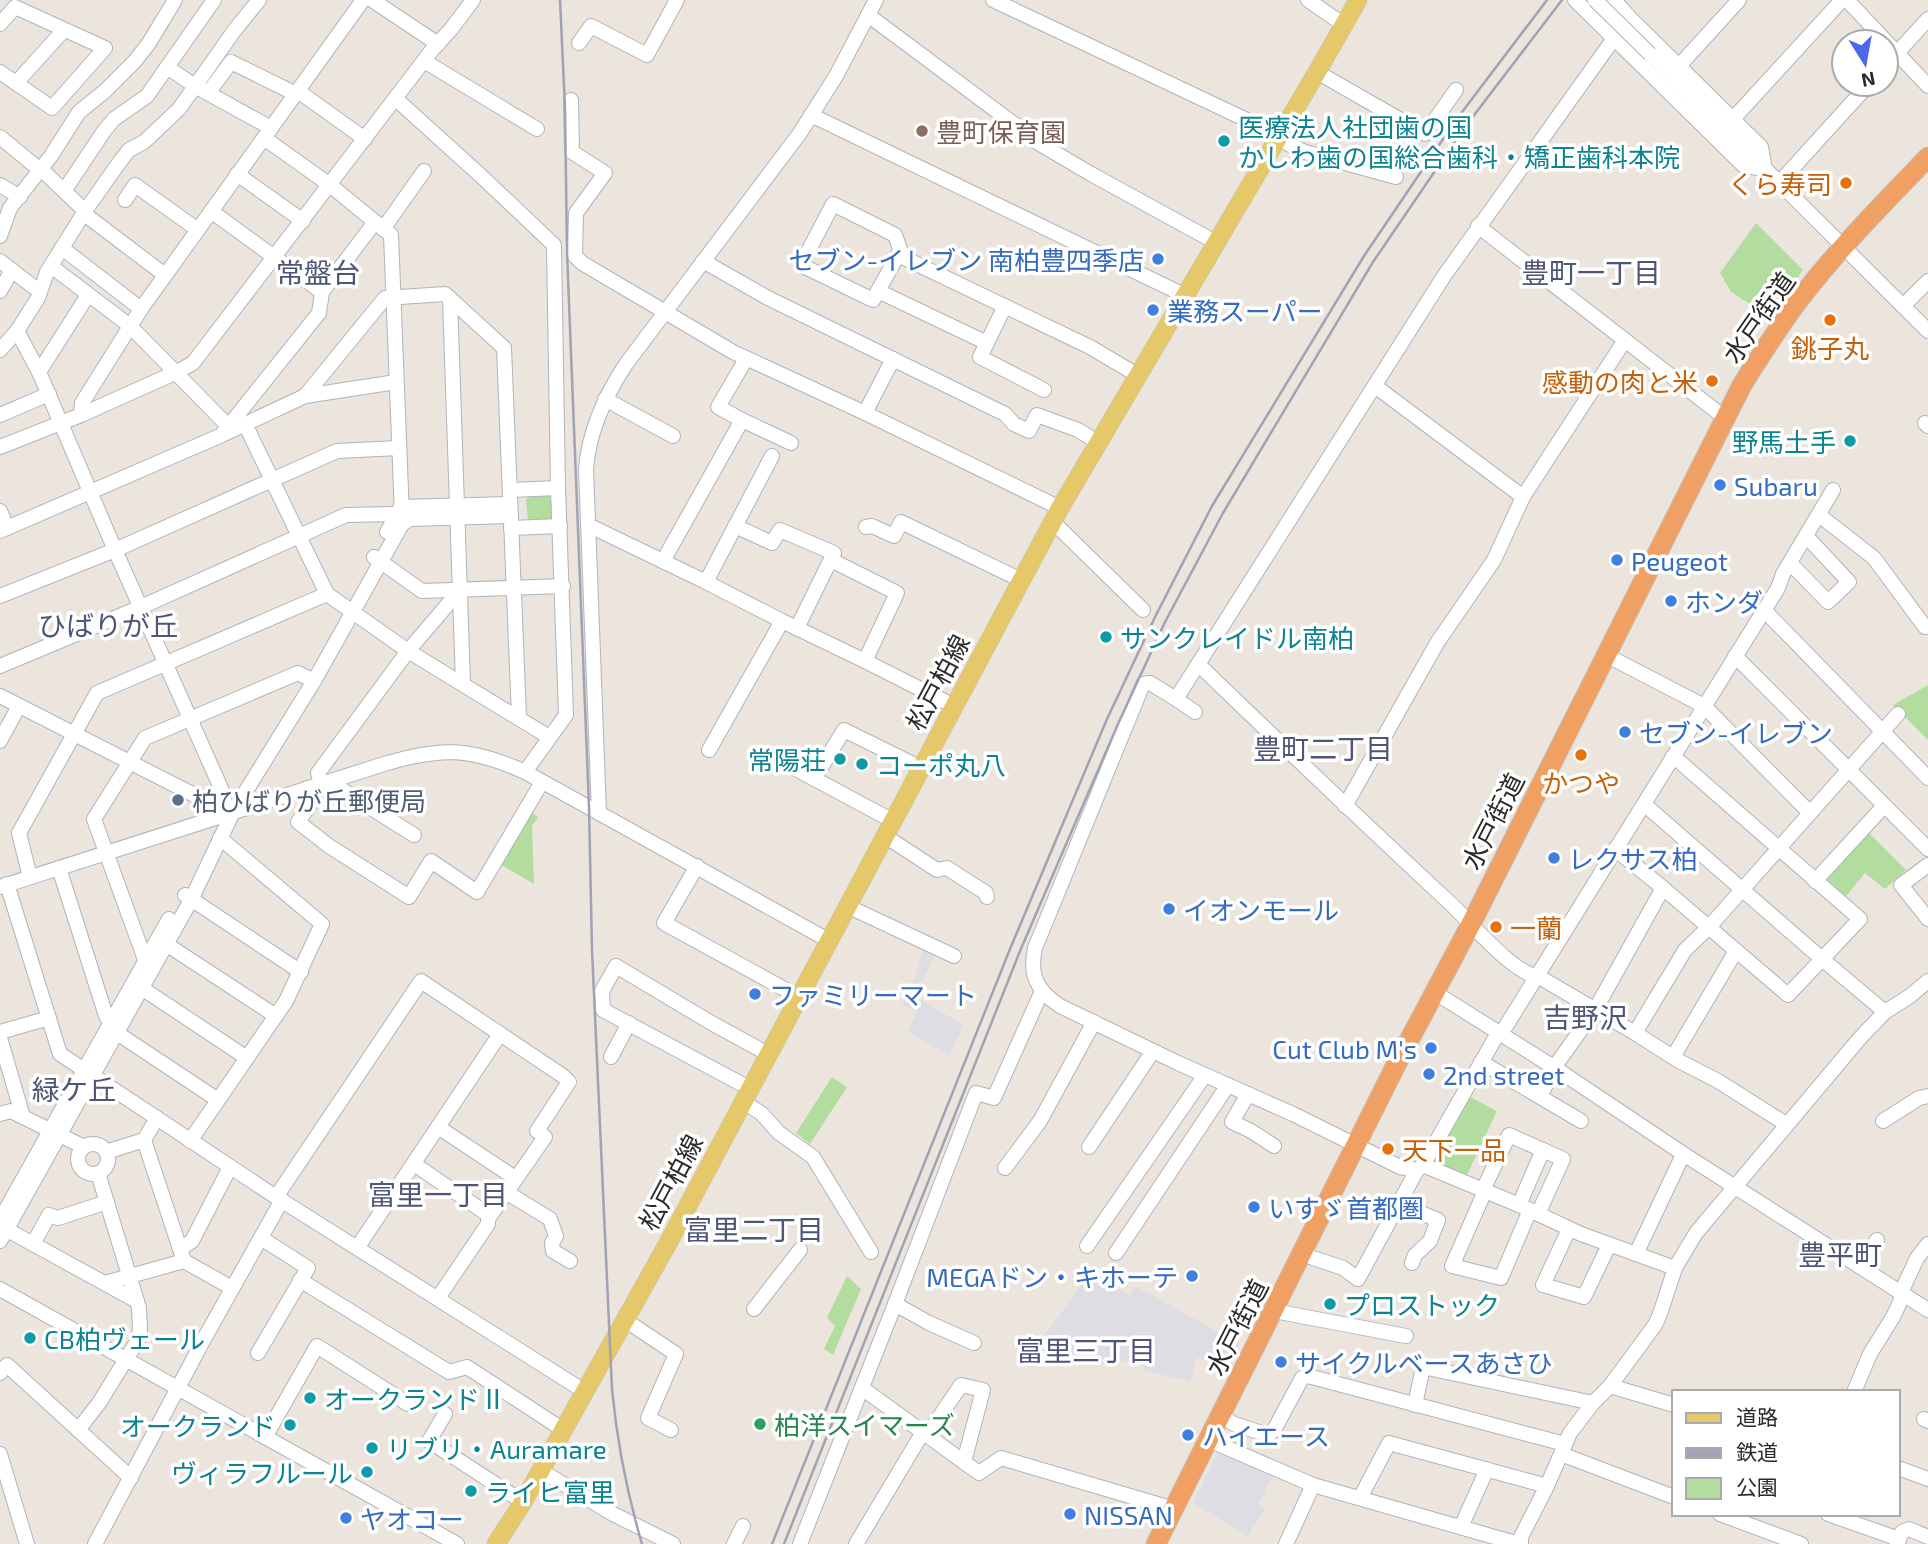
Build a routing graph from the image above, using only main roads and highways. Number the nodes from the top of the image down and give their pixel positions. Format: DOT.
graph roads {
  1 [pos="1358,0"];
  2 [pos="1928,157"];
  3 [pos="496,1544"];
  4 [pos="1157,1544"];
  1 -- 3 [label="main road, 松戸柏線"];
  2 -- 4 [label="highway, 水戸街道"];
}
